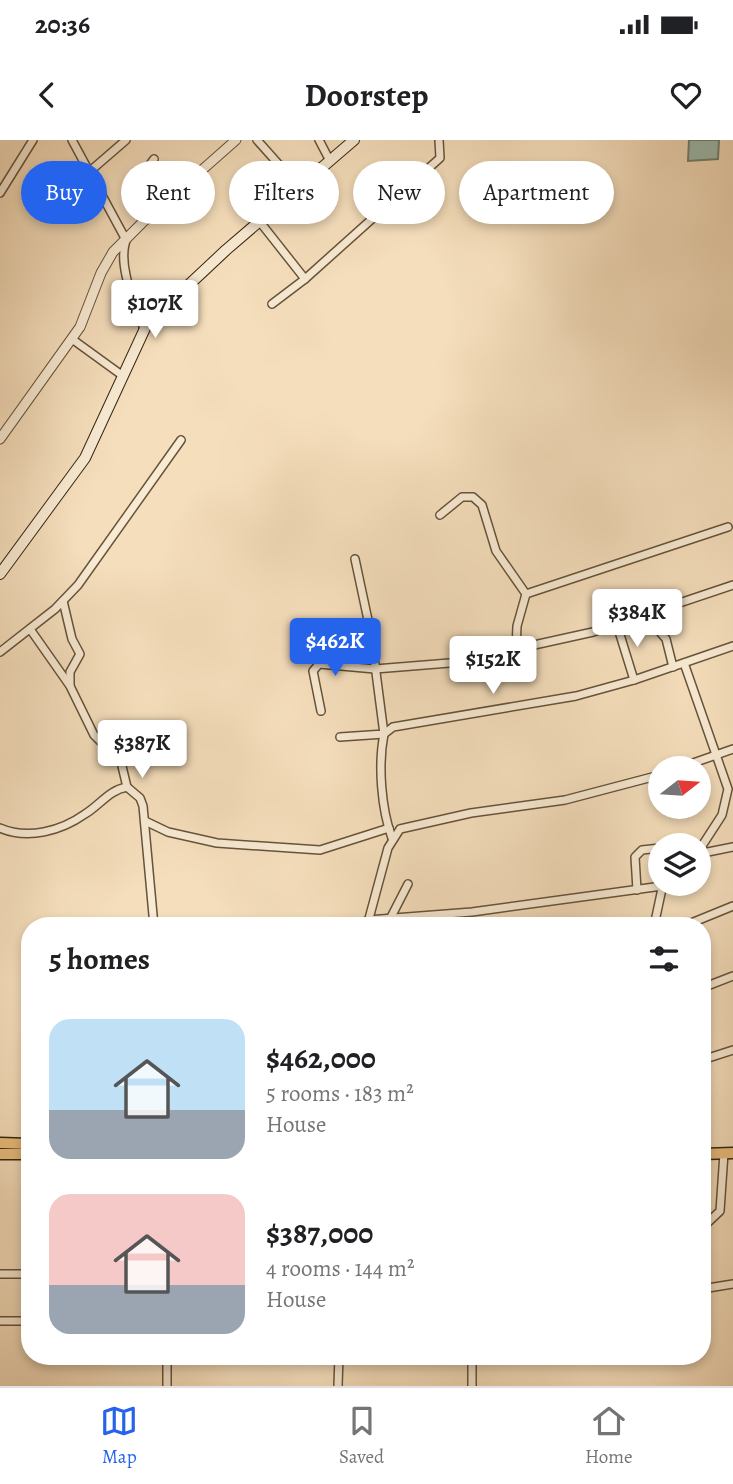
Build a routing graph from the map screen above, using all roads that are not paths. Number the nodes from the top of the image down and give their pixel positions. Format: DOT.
graph roads {
  1 [pos="33,140"];
  2 [pos="72,140"];
  3 [pos="126,140"];
  4 [pos="236,140"];
  5 [pos="257,140"];
  6 [pos="319,140"];
  7 [pos="354,140"];
  8 [pos="439,140"];
  9 [pos="83,161"];
  10 [pos="102,161"];
  11 [pos="212,161"];
  12 [pos="276,161"];
  13 [pos="330,161"];
  14 [pos="331,161"];
  15 [pos="0,192"];
  16 [pos="107,204"];
  17 [pos="141,224"];
  18 [pos="258,224"];
  19 [pos="262,224"];
  20 [pos="126,237"];
  21 [pos="305,279"];
  22 [pos="272,304"];
  23 [pos="144,329"];
  24 [pos="72,339"];
  25 [pos="123,376"];
  26 [pos="0,439"];
  27 [pos="181,440"];
  28 [pos="440,515"];
  29 [pos="728,527"];
  30 [pos="355,559"];
  31 [pos="0,574"];
  32 [pos="733,584"];
  33 [pos="526,594"];
  34 [pos="63,601"];
  35 [pos="657,611"];
  36 [pos="617,625"];
  37 [pos="30,629"];
  38 [pos="733,646"];
  39 [pos="516,649"];
  40 [pos="0,652"];
  41 [pos="684,663"];
  42 [pos="673,667"];
  43 [pos="375,669"];
  44 [pos="634,680"];
  45 [pos="70,687"];
  46 [pos="321,711"];
  47 [pos="384,734"];
  48 [pos="340,737"];
  49 [pos="733,750"];
  50 [pos="714,755"];
  51 [pos="711,756"];
  52 [pos="648,778"];
  53 [pos="127,788"];
  54 [pos="145,821"];
  55 [pos="0,828"];
  56 [pos="389,828"];
  57 [pos="711,836"];
  58 [pos="392,838"];
  59 [pos="733,847"];
  60 [pos="648,849"];
  61 [pos="711,851"];
  62 [pos="408,884"];
  63 [pos="648,888"];
  64 [pos="637,890"];
  65 [pos="661,896"];
  66 [pos="733,906"];
  67 [pos="152,917"];
  68 [pos="369,917"];
  69 [pos="391,917"];
  70 [pos="414,917"];
  71 [pos="656,917"];
  72 [pos="706,917"];
  73 [pos="733,976"];
  74 [pos="711,984"];
  75 [pos="733,1050"];
  76 [pos="711,1057"];
  77 [pos="0,1143"];
  78 [pos="21,1144"];
  79 [pos="728,1153"];
  80 [pos="0,1154"];
  81 [pos="21,1154"];
  82 [pos="711,1220"];
  83 [pos="0,1274"];
  84 [pos="21,1274"];
  85 [pos="733,1284"];
  86 [pos="711,1288"];
  87 [pos="0,1321"];
  88 [pos="21,1321"];
  89 [pos="167,1365"];
  90 [pos="339,1365"];
  91 [pos="472,1365"];
  92 [pos="167,1386"];
  93 [pos="338,1386"];
  94 [pos="472,1386"];
  1 -- 15 [label="street"];
  2 -- 9 [label="street"];
  3 -- 10 [label="street"];
  4 -- 11 [label="street"];
  5 -- 12 [label="street"];
  6 -- 13 [label="street"];
  7 -- 14 [label="main road"];
  8 -- 21 [label="street"];
  16 -- 20 [label="street"];
  17 -- 20 [label="street"];
  18 -- 23 [label="main road"];
  19 -- 21 [label="street"];
  20 -- 23 [label="street"];
  20 -- 24 [label="street"];
  21 -- 22 [label="street"];
  23 -- 25 [label="main road"];
  24 -- 25 [label="street"];
  24 -- 26 [label="street"];
  25 -- 31 [label="main road"];
  27 -- 34 [label="street"];
  28 -- 33 [label="street"];
  29 -- 33 [label="street"];
  30 -- 43 [label="street"];
  32 -- 35 [label="street"];
  33 -- 39 [label="street"];
  34 -- 37 [label="street"];
  34 -- 45 [label="street"];
  35 -- 36 [label="street"];
  35 -- 42 [label="street"];
  36 -- 39 [label="street"];
  36 -- 44 [label="street"];
  37 -- 40 [label="street"];
  37 -- 45 [label="street"];
  38 -- 41 [label="street"];
  39 -- 43 [label="street"];
  41 -- 42 [label="street"];
  41 -- 50 [label="street"];
  42 -- 44 [label="street"];
  43 -- 46 [label="street"];
  43 -- 47 [label="street"];
  44 -- 47 [label="street"];
  45 -- 53 [label="street"];
  47 -- 48 [label="street"];
  47 -- 56 [label="street"];
  49 -- 50 [label="street"];
  50 -- 51 [label="street"];
  50 -- 57 [label="street"];
  52 -- 58 [label="street"];
  53 -- 54 [label="street"];
  53 -- 55 [label="street"];
  54 -- 56 [label="street"];
  54 -- 67 [label="street"];
  56 -- 58 [label="street"];
  58 -- 68 [label="street"];
  59 -- 61 [label="street"];
  60 -- 64 [label="street"];
  62 -- 69 [label="street"];
  63 -- 64 [label="street"];
  64 -- 70 [label="street"];
  65 -- 71 [label="street"];
  66 -- 72 [label="street"];
  73 -- 74 [label="street"];
  75 -- 76 [label="street"];
  77 -- 78 [label="highway"];
  79 -- 82 [label="street"];
  80 -- 81 [label="highway"];
  83 -- 84 [label="street"];
  85 -- 86 [label="street"];
  87 -- 88 [label="street"];
  89 -- 92 [label="street"];
  90 -- 93 [label="street"];
  91 -- 94 [label="street"];
}
